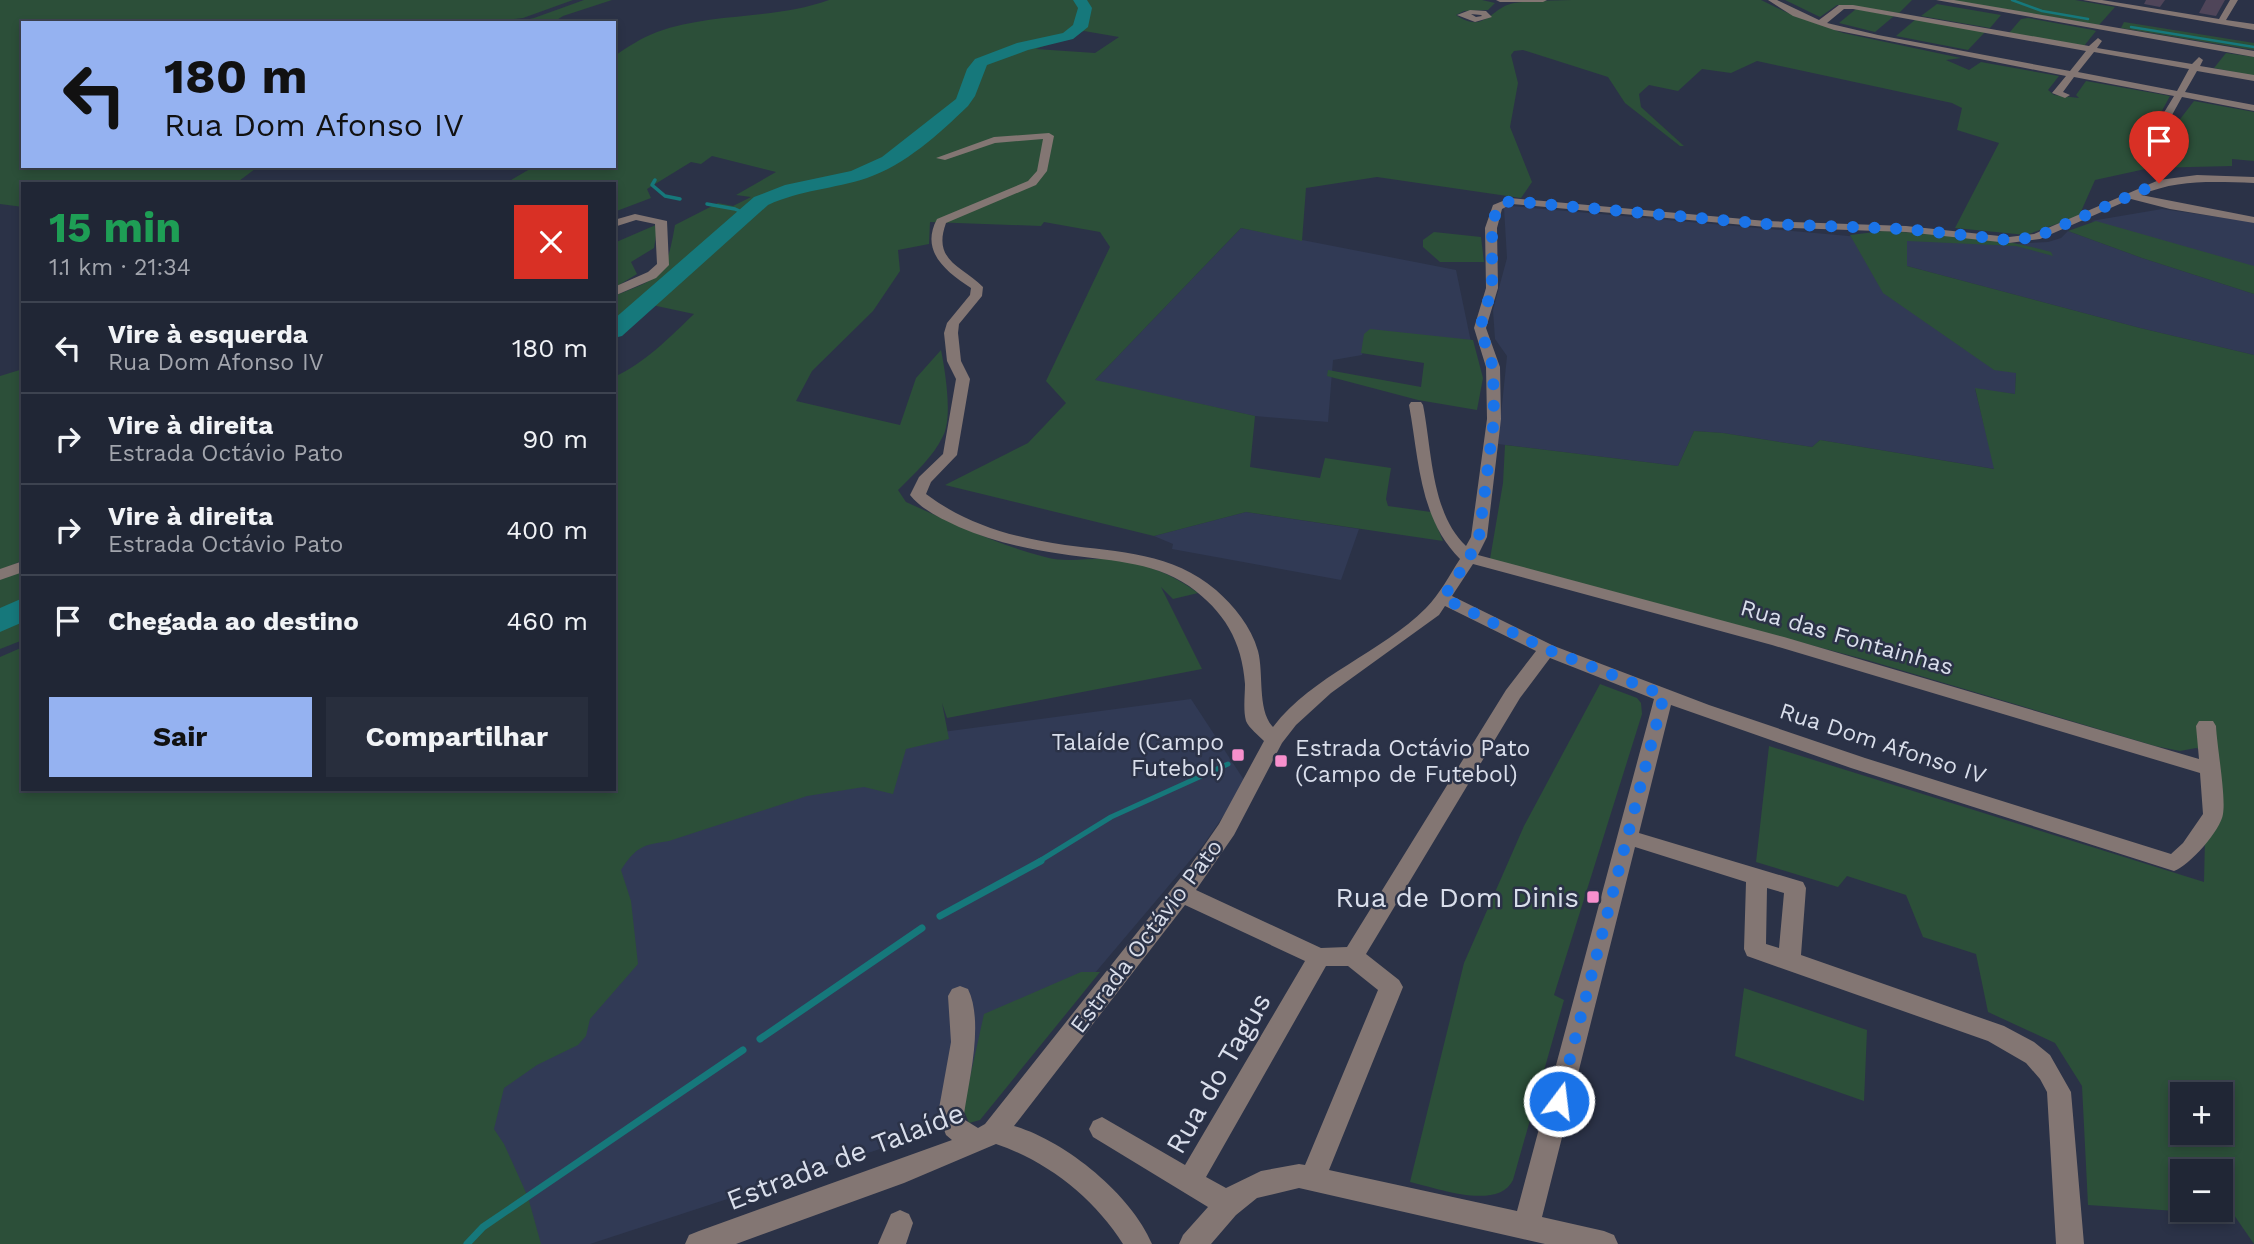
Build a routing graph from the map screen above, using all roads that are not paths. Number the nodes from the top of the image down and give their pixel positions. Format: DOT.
graph roads {
  1 [pos="1500,0"];
  2 [pos="1543,0"];
  3 [pos="1772,0"];
  4 [pos="1940,0"];
  5 [pos="2087,0"];
  6 [pos="2234,0"];
  7 [pos="1508,1"];
  8 [pos="2127,3"];
  9 [pos="2014,13"];
  10 [pos="1485,14"];
  11 [pos="1904,16"];
  12 [pos="2221,22"];
  13 [pos="1821,23"];
  14 [pos="2111,25"];
  15 [pos="2254,27"];
  16 [pos="1995,32"];
  17 [pos="1878,38"];
  18 [pos="2207,46"];
  19 [pos="2091,49"];
  20 [pos="2254,54"];
  21 [pos="1972,55"];
  22 [pos="1963,64"];
  23 [pos="2194,67"];
  24 [pos="2071,74"];
  25 [pos="2254,78"];
  26 [pos="2179,94"];
  27 [pos="2065,95"];
  28 [pos="2254,108"];
  29 [pos="2162,124"];
  30 [pos="941,158"];
  31 [pos="2254,180"];
  32 [pos="2128,195"];
  33 [pos="2254,220"];
  34 [pos="616,223"];
  35 [pos="616,291"];
  36 [pos="1416,405"];
  37 [pos="1469,558"];
  38 [pos="21,567"];
  39 [pos="0,575"];
  40 [pos="1443,598"];
  41 [pos="1546,649"];
  42 [pos="1664,695"];
  43 [pos="2206,726"];
  44 [pos="1274,740"];
  45 [pos="2209,769"];
  46 [pos="1627,837"];
  47 [pos="1758,877"];
  48 [pos="1181,893"];
  49 [pos="1353,956"];
  50 [pos="1319,957"];
  51 [pos="1789,960"];
  52 [pos="960,996"];
  53 [pos="1102,1129"];
  54 [pos="986,1137"];
  55 [pos="1313,1177"];
  56 [pos="1189,1182"];
  57 [pos="1227,1203"];
  58 [pos="1527,1226"];
  59 [pos="699,1244"];
  60 [pos="1138,1244"];
  61 [pos="1193,1244"];
  62 [pos="1604,1244"];
  63 [pos="2070,1244"];
  1 -- 7 [label="street"];
  2 -- 7 [label="street"];
  3 -- 13 [label="street"];
  4 -- 9 [label="street"];
  5 -- 8 [label="street"];
  6 -- 12 [label="street"];
  7 -- 10 [label="street"];
  8 -- 12 [label="street"];
  8 -- 14 [label="street"];
  9 -- 14 [label="street"];
  9 -- 16 [label="street"];
  11 -- 13 [label="street"];
  11 -- 16 [label="street"];
  11 -- 17 [label="street"];
  12 -- 15 [label="street"];
  13 -- 17 [label="street"];
  14 -- 18 [label="street"];
  14 -- 19 [label="street"];
  16 -- 19 [label="street"];
  16 -- 21 [label="street"];
  17 -- 21 [label="street"];
  18 -- 20 [label="street"];
  18 -- 23 [label="street"];
  19 -- 23 [label="street"];
  19 -- 24 [label="street"];
  21 -- 22 [label="street"];
  21 -- 24 [label="street"];
  23 -- 25 [label="street"];
  23 -- 26 [label="street"];
  24 -- 26 [label="street"];
  24 -- 27 [label="street"];
  26 -- 28 [label="street"];
  26 -- 29 [label="street"];
  30 -- 44 [label="street"];
  31 -- 32 [label="street, Estrada Octávio Pato"];
  32 -- 33 [label="street"];
  32 -- 37 [label="street, Estrada Octávio Pato"];
  34 -- 35 [label="street"];
  36 -- 37 [label="street"];
  37 -- 40 [label="street, Estrada Octávio Pato"];
  37 -- 45 [label="street, Rua das Fontainhas"];
  38 -- 39 [label="street"];
  40 -- 41 [label="street, Rua Dom Afonso IV"];
  40 -- 44 [label="street, Estrada Octávio Pato"];
  41 -- 42 [label="street, Rua Dom Afonso IV"];
  41 -- 49 [label="street"];
  42 -- 45 [label="street, Rua Dom Afonso IV"];
  42 -- 46 [label="street"];
  43 -- 45 [label="street, Rua Dom Afonso IV"];
  44 -- 48 [label="street, Estrada Octávio Pato"];
  46 -- 47 [label="street"];
  46 -- 58 [label="street"];
  47 -- 51 [label="street"];
  47 -- 51 [label="street"];
  48 -- 50 [label="street"];
  48 -- 54 [label="street, Estrada Octávio Pato"];
  49 -- 50 [label="street"];
  49 -- 55 [label="street"];
  50 -- 56 [label="street, Rua do Tagus"];
  51 -- 63 [label="street"];
  52 -- 54 [label="street"];
  53 -- 56 [label="street"];
  54 -- 59 [label="street, Estrada de Talaíde"];
  54 -- 60 [label="street, Estrada de Talaíde"];
  55 -- 57 [label="street"];
  55 -- 58 [label="street"];
  56 -- 57 [label="street, Rua do Tagus"];
  57 -- 61 [label="street"];
  58 -- 62 [label="street"];
}
